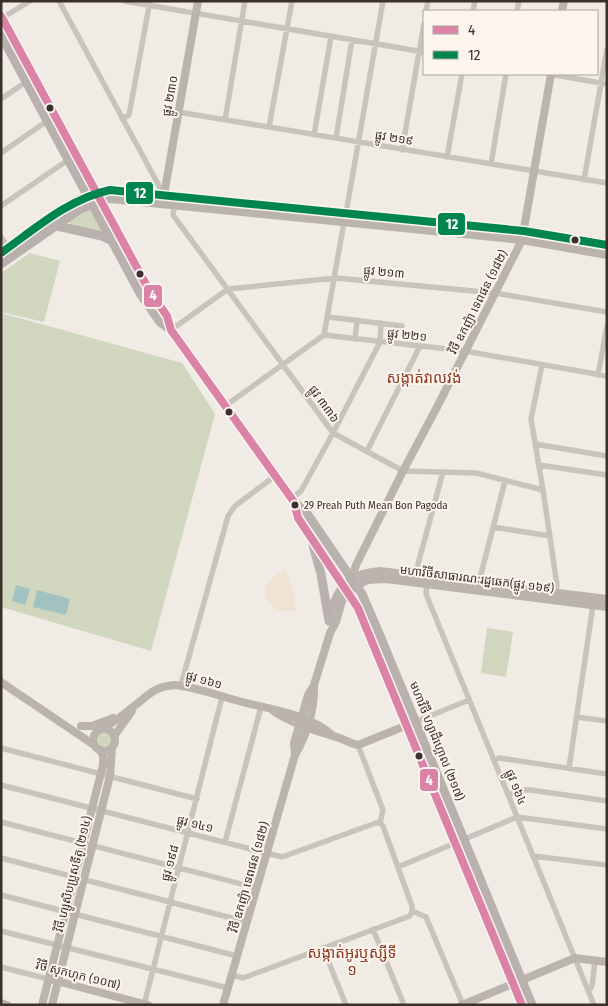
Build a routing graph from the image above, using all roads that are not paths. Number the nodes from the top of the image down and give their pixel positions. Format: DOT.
graph roads {
  1 [pos="30,1"];
  2 [pos="59,1"];
  3 [pos="126,1"];
  4 [pos="198,1"];
  5 [pos="245,1"];
  6 [pos="292,1"];
  7 [pos="383,1"];
  8 [pos="149,3"];
  9 [pos="196,13"];
  10 [pos="2,17"];
  11 [pos="242,21"];
  12 [pos="287,29"];
  13 [pos="1,35"];
  14 [pos="331,36"];
  15 [pos="423,38"];
  16 [pos="352,40"];
  17 [pos="376,44"];
  18 [pos="4,45"];
  19 [pos="607,49"];
  20 [pos="422,52"];
  21 [pos="462,75"];
  22 [pos="506,75"];
  23 [pos="550,75"];
  24 [pos="556,75"];
  25 [pos="26,82"];
  26 [pos="604,83"];
  27 [pos="1,99"];
  28 [pos="178,112"];
  29 [pos="122,119"];
  30 [pos="225,120"];
  31 [pos="48,121"];
  32 [pos="269,128"];
  33 [pos="314,135"];
  34 [pos="336,138"];
  35 [pos="358,142"];
  36 [pos="402,150"];
  37 [pos="1,153"];
  38 [pos="447,157"];
  39 [pos="68,160"];
  40 [pos="491,164"];
  41 [pos="534,171"];
  42 [pos="584,180"];
  43 [pos="607,183"];
  44 [pos="164,195"];
  45 [pos="93,198"];
  46 [pos="1,206"];
  47 [pos="174,206"];
  48 [pos="346,213"];
  49 [pos="344,222"];
  50 [pos="57,226"];
  51 [pos="524,231"];
  52 [pos="1,237"];
  53 [pos="522,240"];
  54 [pos="112,241"];
  55 [pos="607,246"];
  56 [pos="5,250"];
  57 [pos="607,254"];
  58 [pos="1,264"];
  59 [pos="336,278"];
  60 [pos="228,289"];
  61 [pos="495,293"];
  62 [pos="607,312"];
  63 [pos="328,317"];
  64 [pos="357,320"];
  65 [pos="381,323"];
  66 [pos="402,326"];
  67 [pos="607,326"];
  68 [pos="170,330"];
  69 [pos="324,335"];
  70 [pos="355,339"];
  71 [pos="380,342"];
  72 [pos="420,346"];
  73 [pos="465,351"];
  74 [pos="283,364"];
  75 [pos="542,365"];
  76 [pos="598,375"];
  77 [pos="607,376"];
  78 [pos="225,406"];
  79 [pos="333,433"];
  80 [pos="535,444"];
  81 [pos="367,451"];
  82 [pos="607,456"];
  83 [pos="539,465"];
  84 [pos="403,471"];
  85 [pos="443,472"];
  86 [pos="607,475"];
  87 [pos="275,476"];
  88 [pos="505,481"];
  89 [pos="543,490"];
  90 [pos="292,500"];
  91 [pos="493,527"];
  92 [pos="308,534"];
  93 [pos="550,536"];
  94 [pos="365,547"];
  95 [pos="380,571"];
  96 [pos="417,579"];
  97 [pos="427,580"];
  98 [pos="354,582"];
  99 [pos="478,586"];
  100 [pos="346,588"];
  101 [pos="555,596"];
  102 [pos="607,599"];
  103 [pos="593,605"];
  104 [pos="607,607"];
  105 [pos="328,621"];
  106 [pos="330,633"];
  107 [pos="381,638"];
  108 [pos="372,642"];
  109 [pos="1,682"];
  110 [pos="181,686"];
  111 [pos="222,697"];
  112 [pos="469,700"];
  113 [pos="136,705"];
  114 [pos="261,707"];
  115 [pos="126,712"];
  116 [pos="576,717"];
  117 [pos="607,721"];
  118 [pos="62,722"];
  119 [pos="304,722"];
  120 [pos="411,724"];
  121 [pos="81,726"];
  122 [pos="106,728"];
  123 [pos="97,731"];
  124 [pos="114,735"];
  125 [pos="358,745"];
  126 [pos="97,747"];
  127 [pos="1,748"];
  128 [pos="112,748"];
  129 [pos="494,760"];
  130 [pos="569,768"];
  131 [pos="100,774"];
  132 [pos="607,774"];
  133 [pos="110,776"];
  134 [pos="1,785"];
  135 [pos="508,794"];
  136 [pos="197,799"];
  137 [pos="607,801"];
  138 [pos="92,808"];
  139 [pos="101,811"];
  140 [pos="518,818"];
  141 [pos="1,822"];
  142 [pos="380,823"];
  143 [pos="607,829"];
  144 [pos="188,833"];
  145 [pos="460,841"];
  146 [pos="225,842"];
  147 [pos="83,843"];
  148 [pos="92,845"];
  149 [pos="267,853"];
  150 [pos="533,856"];
  151 [pos="1,858"];
  152 [pos="607,865"];
  153 [pos="398,867"];
  154 [pos="179,868"];
  155 [pos="74,877"];
  156 [pos="84,879"];
  157 [pos="257,888"];
  158 [pos="1,895"];
  159 [pos="170,902"];
  160 [pos="412,911"];
  161 [pos="65,912"];
  162 [pos="75,914"];
  163 [pos="247,922"];
  164 [pos="373,930"];
  165 [pos="1,931"];
  166 [pos="161,936"];
  167 [pos="57,945"];
  168 [pos="66,947"];
  169 [pos="323,948"];
  170 [pos="237,956"];
  171 [pos="575,958"];
  172 [pos="596,960"];
  173 [pos="607,962"];
  174 [pos="1,967"];
  175 [pos="153,969"];
  176 [pos="232,975"];
  177 [pos="48,979"];
  178 [pos="58,981"];
  179 [pos="517,981"];
  180 [pos="228,988"];
  181 [pos="588,990"];
  182 [pos="1,1003"];
  183 [pos="145,1004"];
  184 [pos="463,1004"];
  185 [pos="7,1005"];
  186 [pos="42,1005"];
  187 [pos="52,1005"];
  188 [pos="223,1005"];
  189 [pos="346,1005"];
  190 [pos="404,1005"];
  191 [pos="522,1005"];
  192 [pos="532,1005"];
  193 [pos="594,1005"];
  1 -- 10 [label="street"];
  2 -- 29 [label="street"];
  3 -- 8 [label="street"];
  4 -- 9 [label="street, ផ្លូវ ២៣០"];
  5 -- 11 [label="street"];
  6 -- 12 [label="street"];
  7 -- 17 [label="street"];
  8 -- 9 [label="street"];
  8 -- 29 [label="street"];
  9 -- 11 [label="street"];
  9 -- 28 [label="street, ផ្លូវ ២៣០"];
  10 -- 45 [label="main road"];
  11 -- 12 [label="street"];
  11 -- 30 [label="street"];
  12 -- 14 [label="street"];
  12 -- 32 [label="street"];
  13 -- 18 [label="main road"];
  14 -- 16 [label="street"];
  14 -- 33 [label="street"];
  15 -- 20 [label="street"];
  16 -- 17 [label="street"];
  16 -- 34 [label="street"];
  17 -- 20 [label="street"];
  17 -- 35 [label="street"];
  18 -- 25 [label="main road"];
  19 -- 26 [label="street"];
  20 -- 36 [label="street"];
  21 -- 38 [label="street"];
  22 -- 40 [label="street"];
  23 -- 41 [label="street, វិថី ឧកញ៉ា ទេពផន (១៨២)"];
  24 -- 26 [label="street"];
  25 -- 27 [label="street"];
  25 -- 31 [label="main road"];
  26 -- 42 [label="street"];
  28 -- 30 [label="street, ផ្លូវ ២១៩"];
  28 -- 44 [label="street, ផ្លូវ ២៣០"];
  29 -- 44 [label="street"];
  30 -- 32 [label="street, ផ្លូវ ២១៩"];
  31 -- 37 [label="street"];
  31 -- 39 [label="main road"];
  32 -- 33 [label="street, ផ្លូវ ២១៩"];
  33 -- 34 [label="street, ផ្លូវ ២១៩"];
  34 -- 35 [label="street, ផ្លូវ ២១៩"];
  35 -- 36 [label="street, ផ្លូវ ២១៩"];
  35 -- 48 [label="street"];
  36 -- 38 [label="street, ផ្លូវ ២១៩"];
  38 -- 40 [label="street, ផ្លូវ ២១៩"];
  39 -- 45 [label="main road"];
  39 -- 46 [label="street"];
  40 -- 41 [label="street, ផ្លូវ ២១៩"];
  41 -- 42 [label="street, ផ្លូវ ២១៩"];
  41 -- 51 [label="street, វិថី ឧកញ៉ា ទេពផន (១៨២)"];
  42 -- 43 [label="street, ផ្លូវ ២១៩"];
  44 -- 45 [label="street"];
  44 -- 48 [label="street"];
  45 -- 47 [label="street"];
  45 -- 50 [label="main road"];
  45 -- 54 [label="main road, មហាវិថី ហ្សាដឹហ្គោល (២១៧)"];
  45 -- 56 [label="main road"];
  45 -- 68 [label="main road, មហាវិថី ហ្សាដឹហ្គោល (២១៧)"];
  47 -- 49 [label="street"];
  47 -- 60 [label="street, ផ្លូវ ៣៣៦"];
  48 -- 51 [label="street"];
  49 -- 53 [label="street"];
  49 -- 59 [label="street"];
  50 -- 54 [label="main road"];
  50 -- 58 [label="main road"];
  51 -- 53 [label="street, វិថី ឧកញ៉ា ទេពផន (១៨២)"];
  51 -- 55 [label="street"];
  52 -- 56 [label="street"];
  53 -- 57 [label="street"];
  53 -- 61 [label="street, វិថី ឧកញ៉ា ទេពផន (១៨២)"];
  54 -- 68 [label="main road, មហាវិថី ហ្សាដឹហ្គោល (២១៧)"];
  59 -- 60 [label="street, ផ្លូវ ២១៣"];
  59 -- 61 [label="street, ផ្លូវ ២១៣"];
  59 -- 63 [label="street"];
  60 -- 68 [label="street, ផ្លូវ ២១៣"];
  60 -- 74 [label="street, ផ្លូវ ៣៣៦"];
  61 -- 62 [label="street, ផ្លូវ ២១៣"];
  61 -- 73 [label="street, វិថី ឧកញ៉ា ទេពផន (១៨២)"];
  63 -- 64 [label="street"];
  63 -- 69 [label="street"];
  64 -- 65 [label="street"];
  64 -- 70 [label="street"];
  65 -- 66 [label="street"];
  65 -- 71 [label="street"];
  67 -- 76 [label="street"];
  68 -- 78 [label="main road, មហាវិថី ហ្សាដឹហ្គោល (២១៧)"];
  69 -- 70 [label="street, ផ្លូវ ២២១"];
  69 -- 74 [label="street"];
  70 -- 71 [label="street, ផ្លូវ ២២១"];
  71 -- 72 [label="street, ផ្លូវ ២២១"];
  71 -- 79 [label="street"];
  72 -- 73 [label="street, ផ្លូវ ២២១"];
  72 -- 81 [label="street"];
  73 -- 75 [label="street, ផ្លូវ ២២១"];
  73 -- 84 [label="street, វិថី ឧកញ៉ា ទេពផន (១៨២)"];
  74 -- 78 [label="street"];
  74 -- 79 [label="street, ផ្លូវ ៣៣៦"];
  75 -- 76 [label="street, ផ្លូវ ២២១"];
  75 -- 80 [label="street"];
  76 -- 77 [label="street, ផ្លូវ ២២១"];
  78 -- 87 [label="main road, មហាវិថី ហ្សាដឹហ្គោល (២១៧)"];
  79 -- 81 [label="street, ផ្លូវ ៣៣៦"];
  79 -- 90 [label="street"];
  80 -- 82 [label="street"];
  80 -- 83 [label="street"];
  81 -- 84 [label="street, ផ្លូវ ៣៣៦"];
  83 -- 86 [label="street"];
  83 -- 89 [label="street"];
  84 -- 85 [label="street, ផ្លូវ ៣៣៦"];
  84 -- 94 [label="street, វិថី ឧកញ៉ា ទេពផន (១៨២)"];
  85 -- 88 [label="street, ផ្លូវ ៣៣៦"];
  85 -- 96 [label="street"];
  87 -- 90 [label="main road, មហាវិថី ហ្សាដឹហ្គោល (២១៧)"];
  87 -- 110 [label="street"];
  88 -- 89 [label="street, ផ្លូវ ៣៣៦"];
  88 -- 91 [label="street"];
  89 -- 93 [label="street"];
  90 -- 92 [label="main road, មហាវិថី ហ្សាដឹហ្គោល (២១៧)"];
  90 -- 98 [label="main road, មហាវិថី ហ្សាដឹហ្គោល (២១៧)"];
  91 -- 93 [label="street"];
  91 -- 99 [label="street"];
  92 -- 100 [label="main road, មហាវិថី ហ្សាដឹហ្គោល (២១៧)"];
  92 -- 105 [label="main road"];
  93 -- 101 [label="street"];
  94 -- 95 [label="street"];
  94 -- 98 [label="street, វិថី ឧកញ៉ា ទេពផន (១៨២)"];
  95 -- 96 [label="street, មហាវិថីសាធារណៈរដ្ឋឆេក(ផ្លូវ ១៦៩)"];
  95 -- 98 [label="street, មហាវិថីសាធារណៈរដ្ឋឆេក(ផ្លូវ ១៦៩)"];
  96 -- 97 [label="street, មហាវិថីសាធារណៈរដ្ឋឆេក(ផ្លូវ ១៦៩)"];
  96 -- 98 [label="street, មហាវិថីសាធារណៈរដ្ឋឆេក(ផ្លូវ ១៦៩)"];
  97 -- 99 [label="street, មហាវិថីសាធារណៈរដ្ឋឆេក(ផ្លូវ ១៦៩)"];
  97 -- 112 [label="street, ផ្លូវ ១៦៤"];
  98 -- 100 [label="street, វិថី ឧកញ៉ា ទេពផន (១៨២)"];
  98 -- 107 [label="main road, មហាវិថី ហ្សាដឹហ្គោល (២១៧)"];
  99 -- 101 [label="street, មហាវិថីសាធារណៈរដ្ឋឆេក(ផ្លូវ ១៦៩)"];
  100 -- 105 [label="street, វិថី ឧកញ៉ា ទេពផន (១៨២)"];
  100 -- 106 [label="street, វិថី ឧកញ៉ា ទេពផន (១៨២)"];
  100 -- 108 [label="main road, មហាវិថី ហ្សាដឹហ្គោល (២១៧)"];
  101 -- 102 [label="street, មហាវិថីសាធារណៈរដ្ឋឆេក(ផ្លូវ ១៦៩)"];
  101 -- 103 [label="street, មហាវិថីសាធារណៈរដ្ឋឆេក(ផ្លូវ ១៦៩)"];
  103 -- 104 [label="street, មហាវិថីសាធារណៈរដ្ឋឆេក(ផ្លូវ ១៦៩)"];
  103 -- 116 [label="street"];
  105 -- 106 [label="street, វិថី ឧកញ៉ា ទេពផន (១៨២)"];
  106 -- 119 [label="street, វិថី ឧកញ៉ា ទេពផន (១៨២)"];
  107 -- 108 [label="main road"];
  107 -- 120 [label="main road, មហាវិថី ហ្សាដឹហ្គោល (២១៧)"];
  108 -- 120 [label="main road, មហាវិថី ហ្សាដឹហ្គោល (២១៧)"];
  109 -- 118 [label="street"];
  110 -- 111 [label="street, ផ្លូវ ១៦១"];
  110 -- 113 [label="street, ផ្លូវ ១៦១"];
  111 -- 114 [label="street, ផ្លូវ ១៦១"];
  111 -- 136 [label="street, ផ្លូវ ១៩៨"];
  112 -- 120 [label="street"];
  112 -- 129 [label="street, ផ្លូវ ១៦៤"];
  113 -- 115 [label="street, ផ្លូវ ១៦១"];
  113 -- 124 [label="street, ផ្លូវ ១៦១"];
  114 -- 119 [label="street, ផ្លូវ ១៦១"];
  114 -- 146 [label="street"];
  115 -- 121 [label="street"];
  115 -- 122 [label="street, ផ្លូវ ១៦១"];
  116 -- 117 [label="street"];
  116 -- 130 [label="street"];
  118 -- 121 [label="street"];
  118 -- 126 [label="street"];
  119 -- 125 [label="street, ផ្លូវ ១៦១"];
  119 -- 149 [label="street, វិថី ឧកញ៉ា ទេពផន (១៨២)"];
  120 -- 125 [label="street"];
  120 -- 145 [label="main road, មហាវិថី ហ្សាដឹហ្គោល (២១៧)"];
  121 -- 123 [label="street"];
  122 -- 123 [label="street"];
  122 -- 124 [label="street"];
  123 -- 126 [label="street"];
  124 -- 128 [label="street"];
  125 -- 142 [label="street"];
  126 -- 128 [label="street"];
  126 -- 131 [label="street"];
  127 -- 131 [label="street"];
  128 -- 133 [label="street, វិថី ហ្សូសិបប្រូសទីតូ (២១៤)"];
  129 -- 130 [label="street"];
  129 -- 135 [label="street, ផ្លូវ ១៦៤"];
  130 -- 132 [label="street"];
  131 -- 133 [label="street"];
  131 -- 138 [label="street"];
  133 -- 136 [label="street"];
  133 -- 139 [label="street, វិថី ហ្សូសិបប្រូសទីតូ (២១៤)"];
  134 -- 138 [label="street, ផ្លូវ ១៤១"];
  135 -- 137 [label="street"];
  135 -- 140 [label="street, ផ្លូវ ១៦៤"];
  136 -- 144 [label="street, ផ្លូវ ១៩៨"];
  138 -- 139 [label="street, ផ្លូវ ១៤១"];
  138 -- 147 [label="street"];
  139 -- 144 [label="street, ផ្លូវ ១៤១"];
  139 -- 148 [label="street, វិថី ហ្សូសិបប្រូសទីតូ (២១៤)"];
  140 -- 143 [label="street"];
  140 -- 145 [label="street"];
  140 -- 150 [label="street, ផ្លូវ ១៦៤"];
  141 -- 147 [label="street"];
  142 -- 149 [label="street, ផ្លូវ ១៤១"];
  142 -- 153 [label="street"];
  144 -- 146 [label="street, ផ្លូវ ១៤១"];
  144 -- 154 [label="street, ផ្លូវ ១៩៨"];
  145 -- 153 [label="street"];
  145 -- 179 [label="main road, មហាវិថី ហ្សាដឹហ្គោល (២១៧)"];
  146 -- 149 [label="street, ផ្លូវ ១៤១"];
  147 -- 148 [label="street"];
  147 -- 155 [label="street"];
  148 -- 154 [label="street"];
  148 -- 156 [label="street, វិថី ហ្សូសិបប្រូសទីតូ (២១៤)"];
  149 -- 157 [label="street, វិថី ឧកញ៉ា ទេពផន (១៨២)"];
  150 -- 152 [label="street"];
  150 -- 171 [label="street, ផ្លូវ ១៦៤"];
  151 -- 155 [label="street"];
  153 -- 160 [label="street"];
  154 -- 157 [label="street"];
  154 -- 159 [label="street, ផ្លូវ ១៩៨"];
  155 -- 156 [label="street"];
  155 -- 161 [label="street"];
  156 -- 159 [label="street"];
  156 -- 162 [label="street, វិថី ហ្សូសិបប្រូសទីតូ (២១៤)"];
  157 -- 163 [label="street, វិថី ឧកញ៉ា ទេពផន (១៨២)"];
  158 -- 161 [label="street"];
  159 -- 163 [label="street"];
  159 -- 166 [label="street, ផ្លូវ ១៩៨"];
  160 -- 164 [label="street"];
  160 -- 184 [label="street"];
  161 -- 162 [label="street"];
  161 -- 167 [label="street"];
  162 -- 166 [label="street"];
  162 -- 168 [label="street, វិថី ហ្សូសិបប្រូសទីតូ (២១៤)"];
  163 -- 170 [label="street, វិថី ឧកញ៉ា ទេពផន (១៨២)"];
  164 -- 169 [label="street"];
  164 -- 190 [label="street"];
  165 -- 167 [label="street"];
  166 -- 170 [label="street"];
  166 -- 175 [label="street, ផ្លូវ ១៩៨"];
  167 -- 168 [label="street"];
  167 -- 177 [label="street"];
  168 -- 175 [label="street"];
  168 -- 178 [label="street, វិថី ហ្សូសិបប្រូសទីតូ (២១៤)"];
  169 -- 176 [label="street"];
  169 -- 189 [label="street"];
  170 -- 176 [label="street, វិថី ឧកញ៉ា ទេពផន (១៨២)"];
  171 -- 172 [label="street"];
  171 -- 179 [label="street"];
  171 -- 181 [label="street, ផ្លូវ ១៦៤"];
  172 -- 173 [label="street"];
  172 -- 181 [label="street"];
  174 -- 177 [label="street, វិថី សុកហុក (១០៧)"];
  175 -- 180 [label="street"];
  175 -- 183 [label="street, ផ្លូវ ១៩៨"];
  176 -- 180 [label="street, វិថី ឧកញ៉ា ទេពផន (១៨២)"];
  177 -- 178 [label="street, វិថី សុកហុក (១០៧)"];
  177 -- 186 [label="street"];
  178 -- 183 [label="street, វិថី សុកហុក (១០៧)"];
  178 -- 187 [label="street, វិថី ហ្សូសិបប្រូសទីតូ (២១៤)"];
  179 -- 184 [label="street"];
  179 -- 191 [label="main road, មហាវិថី ហ្សាដឹហ្គោល (២១៧)"];
  179 -- 192 [label="main road, មហាវិថី ហ្សាដឹហ្គោល (២១៧)"];
  180 -- 188 [label="street, វិថី ឧកញ៉ា ទេពផន (១៨២)"];
  181 -- 193 [label="street, ផ្លូវ ១៦៤"];
  182 -- 185 [label="street"];
}
